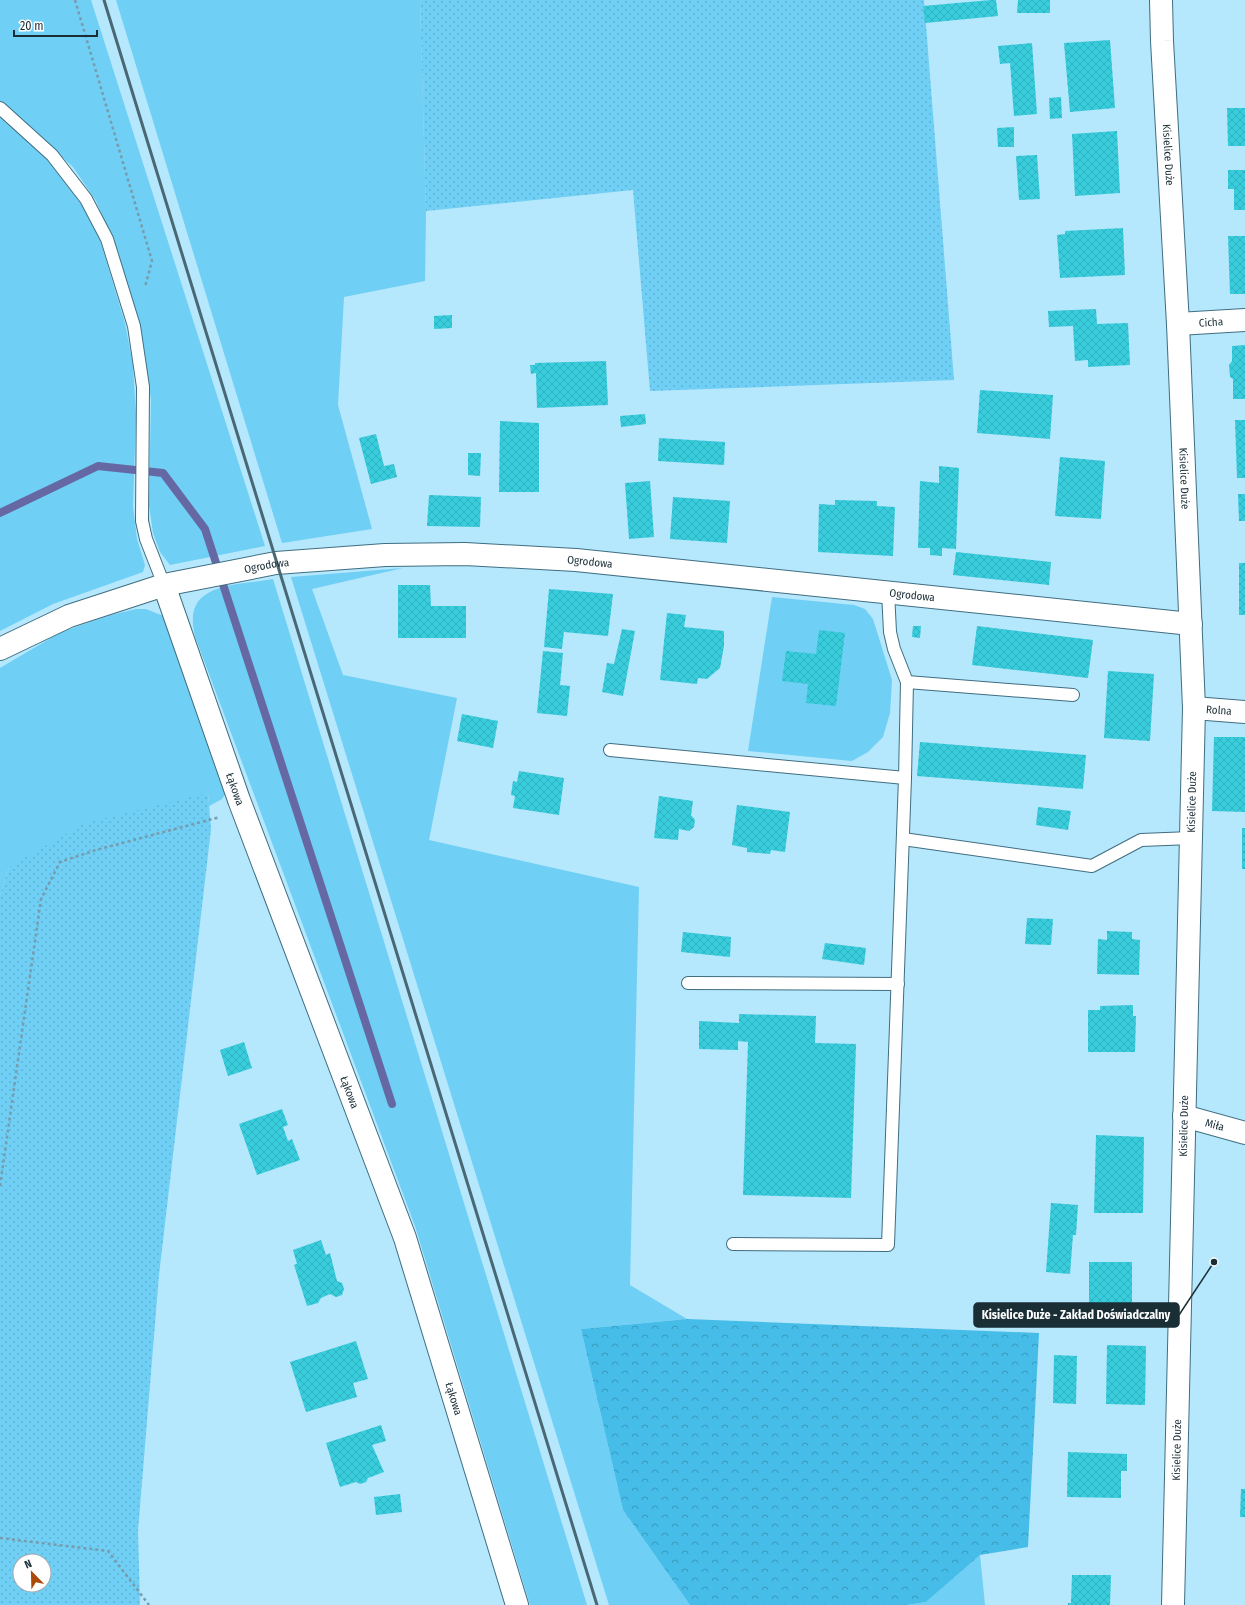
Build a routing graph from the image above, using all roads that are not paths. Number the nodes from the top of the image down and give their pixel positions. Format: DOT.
graph roads {
  1 [pos="1161,0"];
  2 [pos="0,108"];
  3 [pos="1245,320"];
  4 [pos="1178,324"];
  5 [pos="164,585"];
  6 [pos="888,592"];
  7 [pos="1191,624"];
  8 [pos="0,649"];
  9 [pos="907,682"];
  10 [pos="1073,695"];
  11 [pos="1194,708"];
  12 [pos="1245,712"];
  13 [pos="610,750"];
  14 [pos="905,778"];
  15 [pos="1191,838"];
  16 [pos="903,839"];
  17 [pos="688,983"];
  18 [pos="898,984"];
  19 [pos="1184,1116"];
  20 [pos="1245,1133"];
  21 [pos="733,1244"];
  22 [pos="517,1605"];
  23 [pos="1173,1605"];
  1 -- 4 [label="street, Kisielice Duże"];
  2 -- 5 [label="lane"];
  3 -- 4 [label="street, Cicha"];
  4 -- 7 [label="street, Kisielice Duże"];
  5 -- 6 [label="street, Ogrodowa"];
  5 -- 8 [label="street, Ogrodowa"];
  5 -- 22 [label="street, Łąkowa"];
  6 -- 7 [label="street, Ogrodowa"];
  6 -- 9 [label="lane"];
  7 -- 11 [label="street, Kisielice Duże"];
  9 -- 10 [label="lane"];
  9 -- 14 [label="lane"];
  11 -- 12 [label="street, Rolna"];
  11 -- 15 [label="street, Kisielice Duże"];
  13 -- 14 [label="lane"];
  14 -- 16 [label="lane"];
  15 -- 16 [label="lane"];
  15 -- 19 [label="street, Kisielice Duże"];
  16 -- 18 [label="lane"];
  17 -- 18 [label="lane"];
  18 -- 21 [label="lane"];
  19 -- 20 [label="street, Miła"];
  19 -- 23 [label="street, Kisielice Duże"];
}
